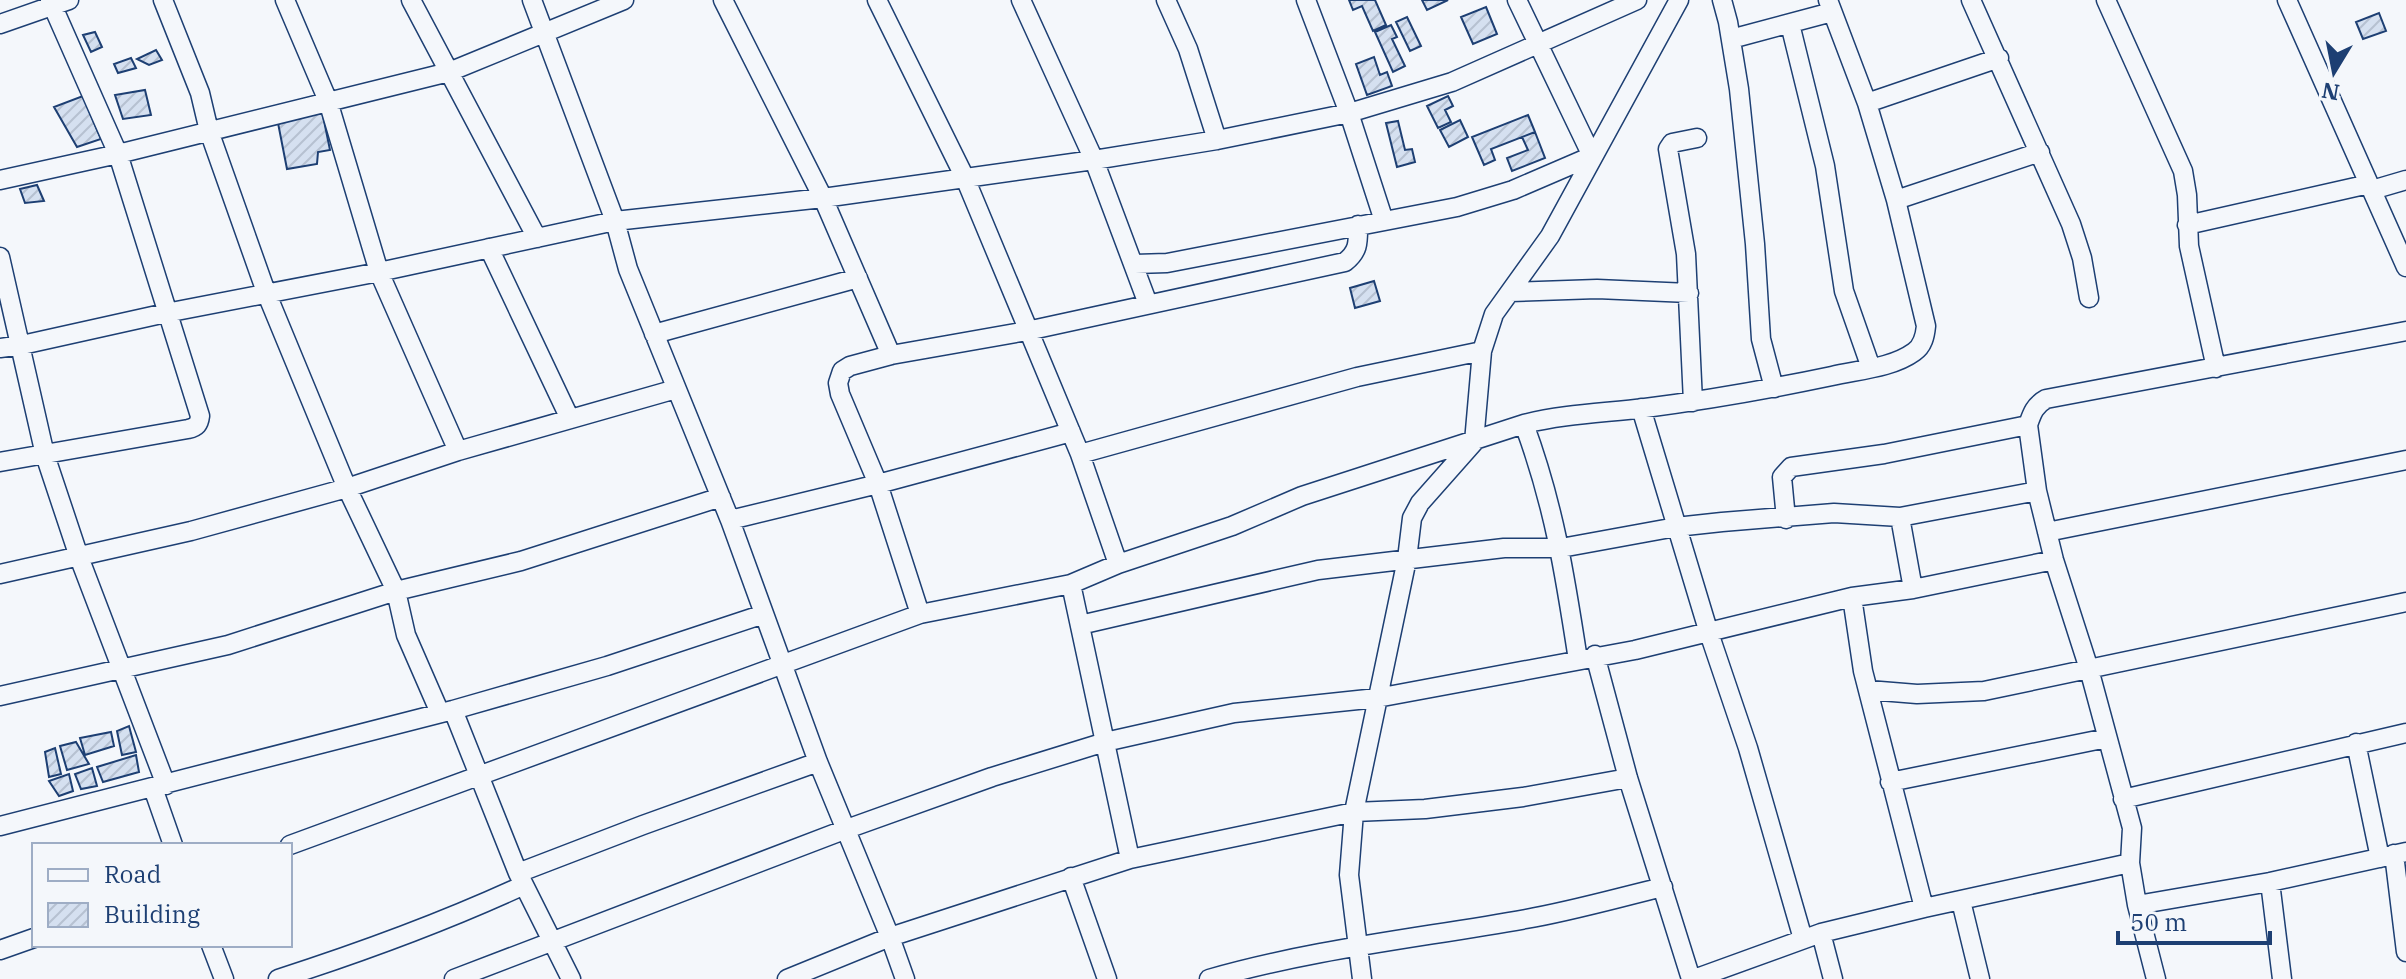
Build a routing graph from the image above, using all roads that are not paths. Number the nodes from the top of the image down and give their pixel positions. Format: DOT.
graph roads {
  1 [pos="163,0"];
  2 [pos="285,0"];
  3 [pos="411,0"];
  4 [pos="532,0"];
  5 [pos="624,0"];
  6 [pos="723,0"];
  7 [pos="877,0"];
  8 [pos="1021,0"];
  9 [pos="1166,0"];
  10 [pos="1306,0"];
  11 [pos="1517,0"];
  12 [pos="1637,0"];
  13 [pos="1679,0"];
  14 [pos="1722,0"];
  15 [pos="1971,0"];
  16 [pos="2106,0"];
  17 [pos="2287,0"];
  18 [pos="57,2"];
  19 [pos="1830,6"];
  20 [pos="0,24"];
  21 [pos="1790,24"];
  22 [pos="544,33"];
  23 [pos="1731,39"];
  24 [pos="1538,44"];
  25 [pos="1999,58"];
  26 [pos="449,72"];
  27 [pos="328,101"];
  28 [pos="1867,103"];
  29 [pos="1349,113"];
  30 [pos="209,131"];
  31 [pos="1697,138"];
  32 [pos="1217,140"];
  33 [pos="2040,152"];
  34 [pos="118,154"];
  35 [pos="1592,156"];
  36 [pos="1094,160"];
  37 [pos="965,178"];
  38 [pos="0,180"];
  39 [pos="2406,180"];
  40 [pos="2370,187"];
  41 [pos="823,198"];
  42 [pos="1896,200"];
  43 [pos="615,221"];
  44 [pos="1384,221"];
  45 [pos="1358,225"];
  46 [pos="2187,225"];
  47 [pos="537,238"];
  48 [pos="489,248"];
  49 [pos="0,257"];
  50 [pos="1135,264"];
  51 [pos="2406,267"];
  52 [pos="379,272"];
  53 [pos="858,278"];
  54 [pos="266,292"];
  55 [pos="1510,292"];
  56 [pos="1689,293"];
  57 [pos="2089,298"];
  58 [pos="1148,304"];
  59 [pos="166,313"];
  60 [pos="1027,331"];
  61 [pos="2406,331"];
  62 [pos="654,334"];
  63 [pos="22,345"];
  64 [pos="0,348"];
  65 [pos="1482,351"];
  66 [pos="891,355"];
  67 [pos="1871,368"];
  68 [pos="2216,368"];
  69 [pos="1774,388"];
  70 [pos="676,389"];
  71 [pos="1693,402"];
  72 [pos="1641,408"];
  73 [pos="570,419"];
  74 [pos="1524,424"];
  75 [pos="2028,425"];
  76 [pos="1071,432"];
  77 [pos="1474,442"];
  78 [pos="458,451"];
  79 [pos="1080,454"];
  80 [pos="45,455"];
  81 [pos="2406,460"];
  82 [pos="0,462"];
  83 [pos="878,484"];
  84 [pos="347,488"];
  85 [pos="2037,491"];
  86 [pos="721,497"];
  87 [pos="1900,517"];
  88 [pos="1786,519"];
  89 [pos="730,520"];
  90 [pos="1676,527"];
  91 [pos="2047,532"];
  92 [pos="1561,548"];
  93 [pos="79,557"];
  94 [pos="1407,559"];
  95 [pos="2054,560"];
  96 [pos="1118,564"];
  97 [pos="0,574"];
  98 [pos="1071,584"];
  99 [pos="1913,589"];
  100 [pos="396,591"];
  101 [pos="1852,597"];
  102 [pos="2406,602"];
  103 [pos="764,614"];
  104 [pos="920,614"];
  105 [pos="1080,625"];
  106 [pos="1708,630"];
  107 [pos="1587,658"];
  108 [pos="783,664"];
  109 [pos="122,667"];
  110 [pos="2089,669"];
  111 [pos="1868,690"];
  112 [pos="0,696"];
  113 [pos="1377,698"];
  114 [pos="446,712"];
  115 [pos="2406,733"];
  116 [pos="2107,738"];
  117 [pos="1105,742"];
  118 [pos="2356,743"];
  119 [pos="818,762"];
  120 [pos="480,776"];
  121 [pos="1628,778"];
  122 [pos="1890,782"];
  123 [pos="160,787"];
  124 [pos="2123,799"];
  125 [pos="1354,812"];
  126 [pos="0,826"];
  127 [pos="844,830"];
  128 [pos="173,843"];
  129 [pos="292,844"];
  130 [pos="2393,855"];
  131 [pos="1130,859"];
  132 [pos="2130,863"];
  133 [pos="1071,877"];
  134 [pos="521,879"];
  135 [pos="2270,882"];
  136 [pos="1663,887"];
  137 [pos="1961,901"];
  138 [pos="2137,905"];
  139 [pos="1924,908"];
  140 [pos="1812,936"];
  141 [pos="890,937"];
  142 [pos="32,939"];
  143 [pos="551,940"];
  144 [pos="1358,946"];
  145 [pos="212,947"];
  146 [pos="0,950"];
  147 [pos="2406,952"];
  148 [pos="224,979"];
  149 [pos="278,979"];
  150 [pos="454,979"];
  151 [pos="571,979"];
  152 [pos="787,979"];
  153 [pos="905,979"];
  154 [pos="1107,979"];
  155 [pos="1209,979"];
  156 [pos="1362,979"];
  157 [pos="1692,979"];
  158 [pos="1833,979"];
  159 [pos="1980,979"];
  160 [pos="2156,979"];
  161 [pos="2282,979"];
  1 -- 30 [label="street"];
  2 -- 27 [label="street"];
  3 -- 26 [label="street"];
  4 -- 22 [label="street"];
  5 -- 22 [label="street"];
  6 -- 41 [label="street"];
  7 -- 37 [label="street"];
  8 -- 36 [label="street"];
  9 -- 32 [label="street"];
  10 -- 29 [label="street"];
  11 -- 24 [label="street"];
  12 -- 24 [label="street"];
  13 -- 35 [label="street"];
  14 -- 23 [label="street"];
  15 -- 25 [label="street"];
  16 -- 46 [label="street"];
  17 -- 40 [label="street"];
  18 -- 20 [label="street"];
  18 -- 34 [label="street"];
  19 -- 21 [label="street"];
  19 -- 28 [label="street"];
  21 -- 23 [label="street"];
  21 -- 67 [label="street"];
  22 -- 26 [label="street"];
  22 -- 43 [label="street"];
  23 -- 69 [label="street"];
  24 -- 29 [label="street"];
  24 -- 35 [label="street"];
  25 -- 28 [label="street"];
  25 -- 33 [label="street"];
  26 -- 27 [label="street"];
  26 -- 47 [label="street"];
  27 -- 30 [label="street"];
  27 -- 52 [label="street"];
  28 -- 42 [label="street"];
  29 -- 32 [label="street"];
  29 -- 44 [label="street"];
  30 -- 34 [label="street"];
  30 -- 54 [label="street"];
  31 -- 56 [label="street"];
  32 -- 36 [label="street"];
  33 -- 42 [label="street"];
  33 -- 57 [label="street"];
  34 -- 38 [label="street"];
  34 -- 59 [label="street"];
  35 -- 44 [label="street"];
  35 -- 55 [label="street"];
  36 -- 37 [label="street"];
  36 -- 50 [label="street"];
  37 -- 41 [label="street"];
  37 -- 60 [label="street"];
  39 -- 40 [label="street"];
  40 -- 46 [label="street"];
  40 -- 51 [label="street"];
  41 -- 43 [label="street"];
  41 -- 53 [label="street"];
  42 -- 67 [label="street"];
  43 -- 47 [label="street"];
  43 -- 62 [label="street"];
  44 -- 45 [label="street"];
  45 -- 50 [label="street"];
  45 -- 58 [label="street"];
  46 -- 68 [label="street"];
  47 -- 48 [label="street"];
  48 -- 52 [label="street"];
  48 -- 73 [label="street"];
  49 -- 63 [label="street"];
  50 -- 58 [label="street"];
  52 -- 54 [label="street"];
  52 -- 78 [label="street"];
  53 -- 62 [label="street"];
  53 -- 66 [label="street"];
  54 -- 59 [label="street"];
  54 -- 84 [label="street"];
  55 -- 56 [label="street"];
  55 -- 65 [label="street"];
  56 -- 71 [label="street"];
  58 -- 60 [label="street"];
  59 -- 63 [label="street"];
  59 -- 80 [label="street"];
  60 -- 66 [label="street"];
  60 -- 76 [label="street"];
  61 -- 68 [label="street"];
  62 -- 70 [label="street"];
  63 -- 64 [label="street"];
  63 -- 80 [label="street"];
  65 -- 77 [label="street"];
  65 -- 79 [label="street"];
  66 -- 83 [label="street"];
  67 -- 69 [label="street"];
  68 -- 75 [label="street"];
  69 -- 71 [label="street"];
  70 -- 73 [label="street"];
  70 -- 86 [label="street"];
  71 -- 72 [label="street"];
  72 -- 74 [label="street"];
  72 -- 90 [label="street"];
  73 -- 78 [label="street"];
  74 -- 77 [label="street"];
  74 -- 92 [label="street"];
  75 -- 85 [label="street"];
  75 -- 88 [label="street"];
  76 -- 79 [label="street"];
  76 -- 83 [label="street"];
  77 -- 94 [label="street"];
  77 -- 96 [label="street"];
  78 -- 84 [label="street"];
  79 -- 96 [label="street"];
  80 -- 82 [label="street"];
  80 -- 93 [label="street"];
  81 -- 91 [label="street"];
  83 -- 89 [label="street"];
  83 -- 104 [label="street"];
  84 -- 93 [label="street"];
  84 -- 100 [label="street"];
  85 -- 87 [label="street"];
  85 -- 91 [label="street"];
  86 -- 89 [label="street"];
  86 -- 100 [label="street"];
  87 -- 88 [label="street"];
  87 -- 99 [label="street"];
  88 -- 90 [label="street"];
  89 -- 103 [label="street"];
  90 -- 92 [label="street"];
  90 -- 106 [label="street"];
  91 -- 95 [label="street"];
  92 -- 94 [label="street"];
  92 -- 107 [label="street"];
  93 -- 97 [label="street"];
  93 -- 109 [label="street"];
  94 -- 105 [label="street"];
  94 -- 113 [label="street"];
  95 -- 99 [label="street"];
  95 -- 110 [label="street"];
  96 -- 98 [label="street"];
  98 -- 104 [label="street"];
  98 -- 105 [label="street"];
  99 -- 101 [label="street"];
  100 -- 109 [label="street"];
  100 -- 114 [label="street"];
  101 -- 106 [label="street"];
  101 -- 111 [label="street"];
  102 -- 110 [label="street"];
  103 -- 108 [label="street"];
  103 -- 114 [label="street"];
  104 -- 108 [label="street"];
  105 -- 117 [label="street"];
  106 -- 107 [label="street"];
  106 -- 140 [label="street"];
  107 -- 113 [label="street"];
  107 -- 121 [label="street"];
  108 -- 119 [label="street"];
  108 -- 120 [label="street"];
  109 -- 112 [label="street"];
  109 -- 123 [label="street"];
  110 -- 111 [label="street"];
  110 -- 116 [label="street"];
  111 -- 122 [label="street"];
  113 -- 117 [label="street"];
  113 -- 125 [label="street"];
  114 -- 120 [label="street"];
  114 -- 123 [label="street"];
  115 -- 118 [label="street"];
  116 -- 122 [label="street"];
  116 -- 124 [label="street"];
  117 -- 127 [label="street"];
  117 -- 131 [label="street"];
  118 -- 124 [label="street"];
  118 -- 130 [label="street"];
  119 -- 127 [label="street"];
  119 -- 134 [label="street"];
  120 -- 129 [label="street"];
  120 -- 134 [label="street"];
  121 -- 125 [label="street"];
  121 -- 136 [label="street"];
  122 -- 139 [label="street"];
  123 -- 126 [label="street"];
  123 -- 128 [label="street"];
  124 -- 132 [label="street"];
  125 -- 131 [label="street"];
  125 -- 144 [label="street"];
  127 -- 141 [label="street"];
  127 -- 143 [label="street"];
  130 -- 135 [label="street"];
  130 -- 147 [label="street"];
  131 -- 133 [label="street"];
  132 -- 137 [label="street"];
  132 -- 138 [label="street"];
  133 -- 141 [label="street"];
  133 -- 154 [label="street"];
  134 -- 143 [label="street"];
  134 -- 149 [label="street"];
  135 -- 138 [label="street"];
  135 -- 161 [label="street"];
  136 -- 144 [label="street"];
  136 -- 157 [label="street"];
  137 -- 139 [label="street"];
  137 -- 159 [label="street"];
  138 -- 160 [label="street"];
  139 -- 140 [label="street"];
  140 -- 157 [label="street"];
  140 -- 158 [label="street"];
  141 -- 152 [label="street"];
  141 -- 153 [label="street"];
  142 -- 146 [label="street"];
  143 -- 150 [label="street"];
  143 -- 151 [label="street"];
  144 -- 155 [label="street"];
  144 -- 156 [label="street"];
  145 -- 148 [label="street"];
}
